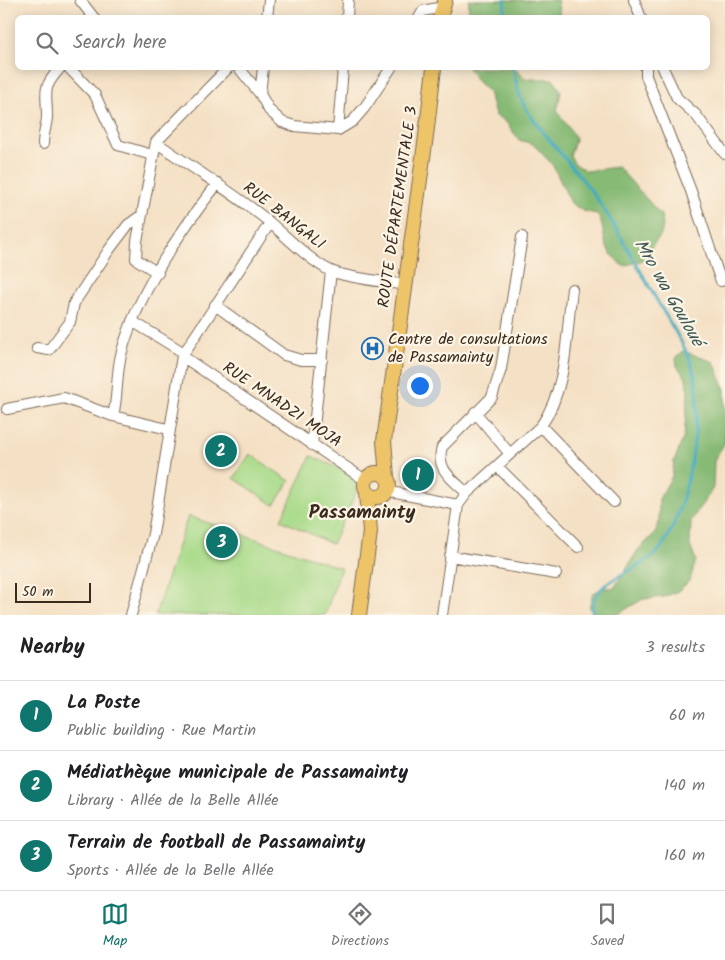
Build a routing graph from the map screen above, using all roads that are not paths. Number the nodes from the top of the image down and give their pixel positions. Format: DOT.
graph roads {
  1 [pos="80,0"];
  2 [pos="269,0"];
  3 [pos="348,0"];
  4 [pos="634,0"];
  5 [pos="443,8"];
  6 [pos="92,15"];
  7 [pos="267,15"];
  8 [pos="347,15"];
  9 [pos="421,15"];
  10 [pos="640,15"];
  11 [pos="58,70"];
  12 [pos="71,70"];
  13 [pos="226,70"];
  14 [pos="241,70"];
  15 [pos="263,70"];
  16 [pos="343,70"];
  17 [pos="390,70"];
  18 [pos="434,70"];
  19 [pos="646,70"];
  20 [pos="664,70"];
  21 [pos="260,94"];
  22 [pos="338,130"];
  23 [pos="156,142"];
  24 [pos="43,144"];
  25 [pos="725,154"];
  26 [pos="152,155"];
  27 [pos="218,183"];
  28 [pos="142,215"];
  29 [pos="270,222"];
  30 [pos="522,237"];
  31 [pos="331,271"];
  32 [pos="158,273"];
  33 [pos="725,280"];
  34 [pos="406,286"];
  35 [pos="572,289"];
  36 [pos="215,305"];
  37 [pos="132,321"];
  38 [pos="37,348"];
  39 [pos="182,356"];
  40 [pos="322,360"];
  41 [pos="7,409"];
  42 [pos="475,412"];
  43 [pos="114,416"];
  44 [pos="541,426"];
  45 [pos="168,429"];
  46 [pos="384,440"];
  47 [pos="312,444"];
  48 [pos="510,454"];
  49 [pos="498,467"];
  50 [pos="368,482"];
  51 [pos="387,487"];
  52 [pos="468,493"];
  53 [pos="614,502"];
  54 [pos="458,505"];
  55 [pos="370,532"];
  56 [pos="578,547"];
  57 [pos="450,556"];
  58 [pos="556,574"];
  59 [pos="131,615"];
  60 [pos="359,615"];
  61 [pos="442,615"];
  1 -- 6 [label="street"];
  2 -- 7 [label="street"];
  3 -- 8 [label="street"];
  4 -- 10 [label="street"];
  5 -- 9 [label="street"];
  11 -- 24 [label="street"];
  12 -- 26 [label="street"];
  13 -- 23 [label="street"];
  14 -- 21 [label="street"];
  15 -- 21 [label="street"];
  16 -- 22 [label="street"];
  17 -- 22 [label="street"];
  18 -- 34 [label="main road, ROUTE DÉPARTEMENTALE 3"];
  19 -- 33 [label="street"];
  20 -- 25 [label="street"];
  21 -- 22 [label="street"];
  23 -- 26 [label="street"];
  23 -- 27 [label="street, RUE BANGALI"];
  26 -- 28 [label="street"];
  27 -- 29 [label="street, RUE BANGALI"];
  27 -- 32 [label="street"];
  28 -- 32 [label="street"];
  28 -- 38 [label="street"];
  29 -- 31 [label="street, RUE BANGALI"];
  29 -- 36 [label="street"];
  30 -- 42 [label="street"];
  31 -- 34 [label="street, RUE BANGALI"];
  31 -- 40 [label="street"];
  32 -- 37 [label="street"];
  34 -- 46 [label="main road, ROUTE DÉPARTEMENTALE 3"];
  35 -- 44 [label="street"];
  36 -- 39 [label="street"];
  36 -- 40 [label="street"];
  37 -- 39 [label="street, RUE MNADZI MOJA"];
  37 -- 43 [label="street"];
  39 -- 45 [label="street"];
  39 -- 47 [label="street, RUE MNADZI MOJA"];
  40 -- 47 [label="street"];
  41 -- 43 [label="street"];
  42 -- 48 [label="street"];
  42 -- 52 [label="street"];
  43 -- 45 [label="street"];
  44 -- 48 [label="street"];
  44 -- 53 [label="street"];
  45 -- 59 [label="street"];
  46 -- 50 [label="main road, ROUTE DÉPARTEMENTALE 3"];
  46 -- 51 [label="main road, ROUTE DÉPARTEMENTALE 3"];
  47 -- 50 [label="street, RUE MNADZI MOJA"];
  48 -- 49 [label="street"];
  49 -- 52 [label="street"];
  49 -- 56 [label="street"];
  50 -- 51 [label="main road"];
  50 -- 51 [label="main road"];
  50 -- 55 [label="main road, ROUTE DÉPARTEMENTALE 3"];
  51 -- 54 [label="street"];
  51 -- 55 [label="main road, ROUTE DÉPARTEMENTALE 3"];
  52 -- 54 [label="street"];
  54 -- 57 [label="street"];
  55 -- 60 [label="main road, ROUTE DÉPARTEMENTALE 3"];
  57 -- 58 [label="street"];
  57 -- 61 [label="street"];
}
